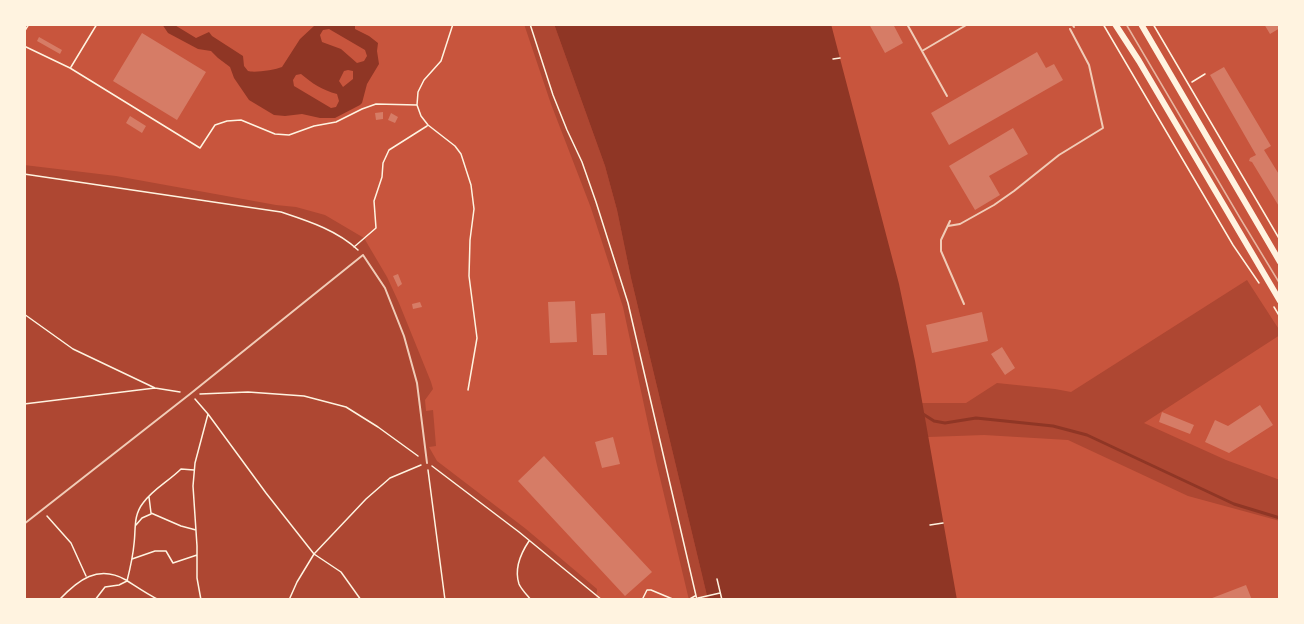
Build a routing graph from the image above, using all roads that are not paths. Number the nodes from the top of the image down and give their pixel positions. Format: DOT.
graph roads {
  1 [pos="907,24"];
  2 [pos="968,24"];
  3 [pos="1114,24"];
  4 [pos="1141,24"];
  5 [pos="1070,29"];
  6 [pos="922,51"];
  7 [pos="947,96"];
  8 [pos="951,221"];
  9 [pos="948,226"];
  10 [pos="1280,262"];
  11 [pos="1280,301"];
  12 [pos="964,304"];
  13 [pos="427,463"];
  14 [pos="24,524"];
  1 -- 6 [label="lane"];
  2 -- 6 [label="lane"];
  3 -- 11 [label="main road"];
  4 -- 10 [label="main road"];
  5 -- 9 [label="lane"];
  6 -- 7 [label="lane"];
  8 -- 9 [label="lane"];
  9 -- 12 [label="lane"];
  13 -- 14 [label="lane"];
}
